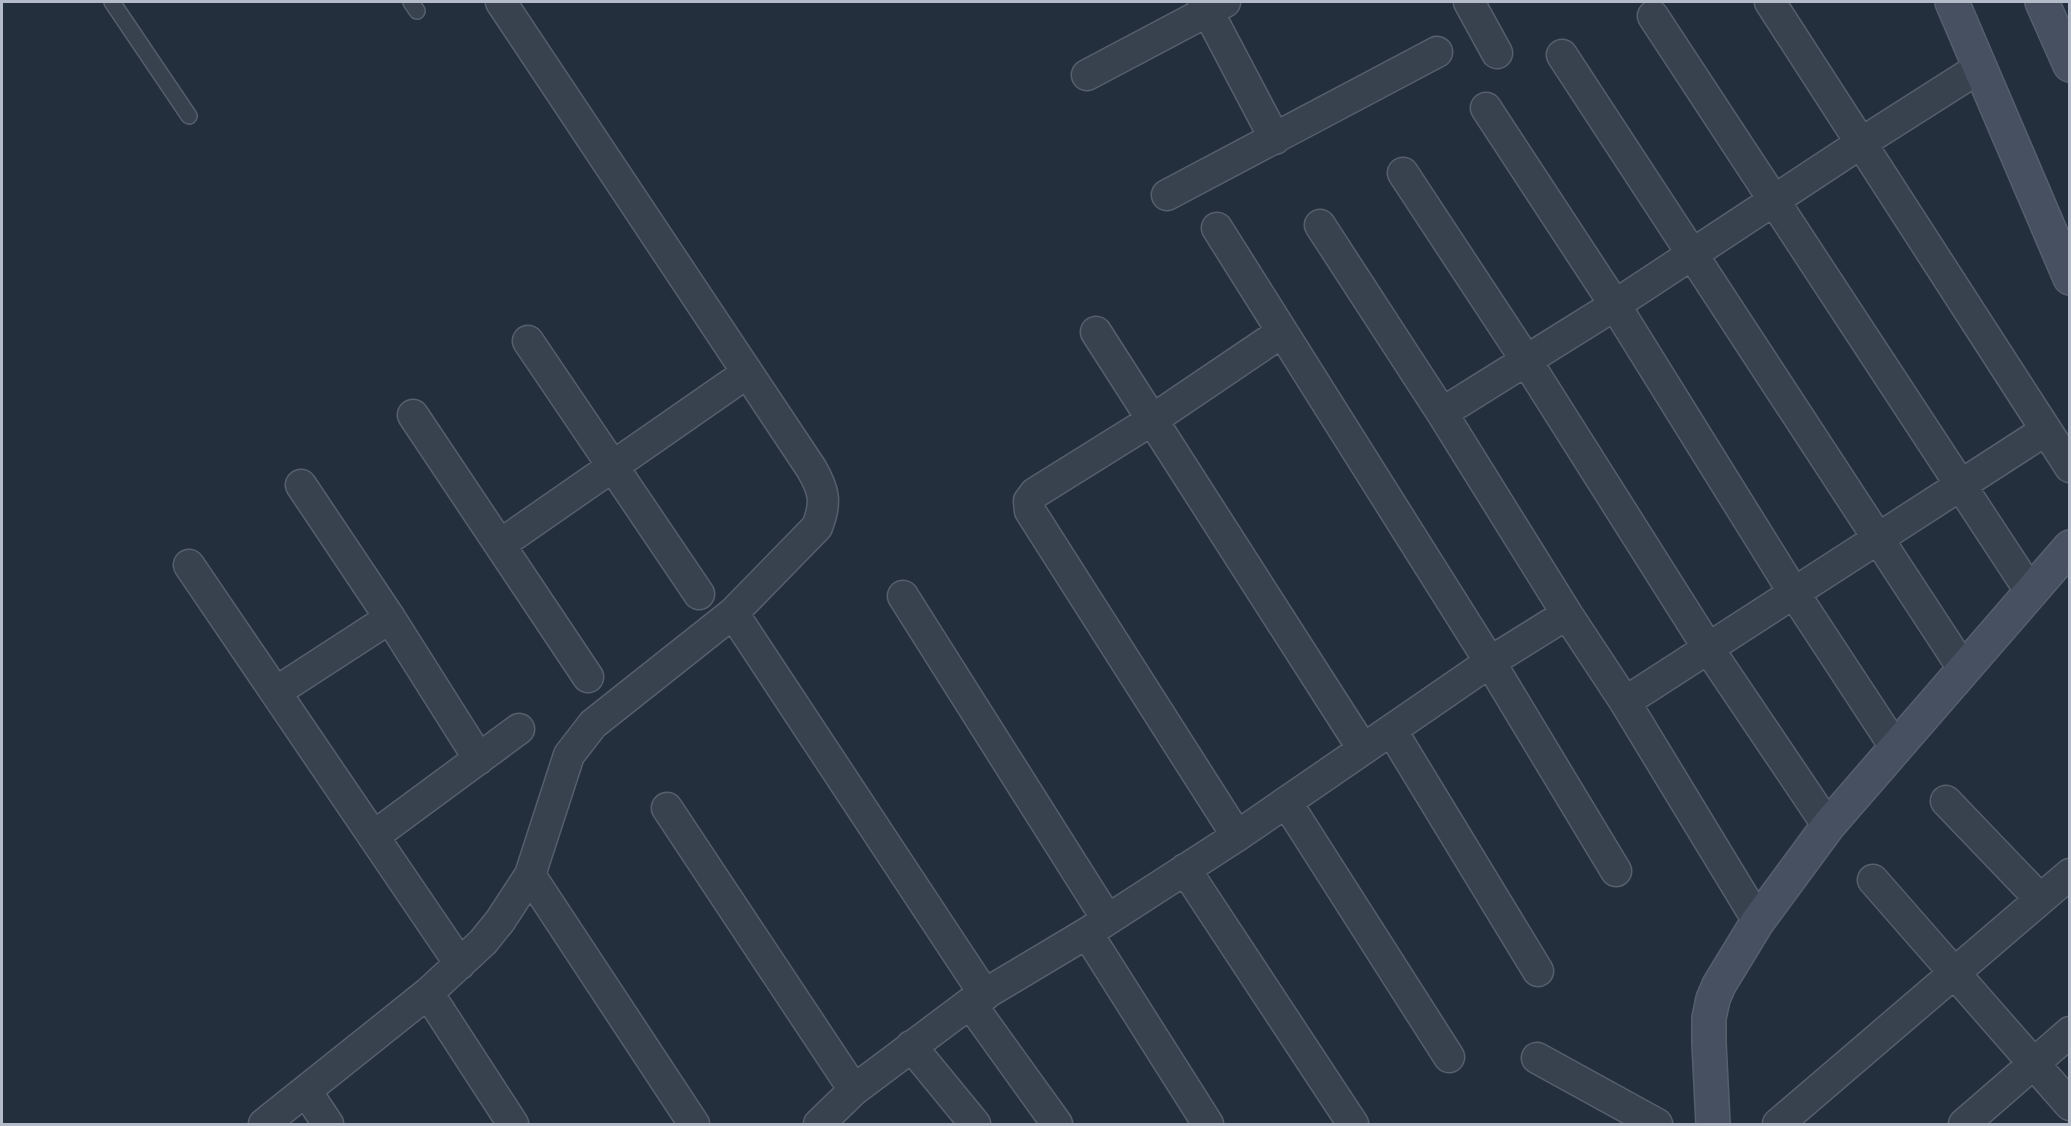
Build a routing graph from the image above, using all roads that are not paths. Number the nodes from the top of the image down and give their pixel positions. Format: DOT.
graph roads {
  1 [pos="112,2"];
  2 [pos="501,2"];
  3 [pos="1469,2"];
  4 [pos="1770,2"];
  5 [pos="1952,2"];
  6 [pos="2042,2"];
  7 [pos="1212,4"];
  8 [pos="1653,15"];
  9 [pos="2066,43"];
  10 [pos="1437,52"];
  11 [pos="1497,53"];
  12 [pos="1562,55"];
  13 [pos="1979,68"];
  14 [pos="1087,75"];
  15 [pos="1486,108"];
  16 [pos="189,116"];
  17 [pos="1275,139"];
  18 [pos="1861,142"];
  19 [pos="1403,173"];
  20 [pos="1167,195"];
  21 [pos="1773,201"];
  22 [pos="1320,225"];
  23 [pos="1217,228"];
  24 [pos="1693,255"];
  25 [pos="2070,278"];
  26 [pos="1615,305"];
  27 [pos="1096,332"];
  28 [pos="1282,332"];
  29 [pos="528,341"];
  30 [pos="1526,360"];
  31 [pos="747,373"];
  32 [pos="1442,413"];
  33 [pos="413,415"];
  34 [pos="1152,420"];
  35 [pos="2046,430"];
  36 [pos="613,465"];
  37 [pos="2070,467"];
  38 [pos="301,485"];
  39 [pos="1961,485"];
  40 [pos="1878,538"];
  41 [pos="501,544"];
  42 [pos="2070,547"];
  43 [pos="189,565"];
  44 [pos="2030,591"];
  45 [pos="1794,593"];
  46 [pos="699,594"];
  47 [pos="903,596"];
  48 [pos="733,613"];
  49 [pos="1567,614"];
  50 [pos="390,618"];
  51 [pos="1708,648"];
  52 [pos="1490,662"];
  53 [pos="1964,670"];
  54 [pos="588,677"];
  55 [pos="276,692"];
  56 [pos="1625,702"];
  57 [pos="519,729"];
  58 [pos="1392,730"];
  59 [pos="1895,747"];
  60 [pos="1363,749"];
  61 [pos="479,759"];
  62 [pos="1946,801"];
  63 [pos="1287,803"];
  64 [pos="667,808"];
  65 [pos="1828,826"];
  66 [pos="374,836"];
  67 [pos="1237,836"];
  68 [pos="1185,869"];
  69 [pos="1616,871"];
  70 [pos="2070,874"];
  71 [pos="530,875"];
  72 [pos="1873,880"];
  73 [pos="2040,899"];
  74 [pos="1758,921"];
  75 [pos="1097,926"];
  76 [pos="460,964"];
  77 [pos="1538,971"];
  78 [pos="1954,973"];
  79 [pos="428,993"];
  80 [pos="978,999"];
  81 [pos="2070,1032"];
  82 [pos="911,1046"];
  83 [pos="1449,1057"];
  84 [pos="1537,1058"];
  85 [pos="2034,1064"];
  86 [pos="854,1090"];
  87 [pos="306,1091"];
  88 [pos="2070,1105"];
  89 [pos="1713,1116"];
  90 [pos="826,1122"];
  91 [pos="264,1125"];
  92 [pos="328,1125"];
  93 [pos="513,1125"];
  94 [pos="693,1125"];
  95 [pos="975,1125"];
  96 [pos="1057,1125"];
  97 [pos="1208,1125"];
  98 [pos="1353,1125"];
  99 [pos="1657,1125"];
  100 [pos="1778,1125"];
  101 [pos="1964,1125"];
  1 -- 16 [label="lane"];
  2 -- 31 [label="street"];
  3 -- 11 [label="street"];
  4 -- 18 [label="street"];
  5 -- 13 [label="street"];
  6 -- 9 [label="street"];
  7 -- 14 [label="street"];
  7 -- 17 [label="street"];
  8 -- 21 [label="street"];
  10 -- 17 [label="street"];
  12 -- 24 [label="street"];
  13 -- 18 [label="street"];
  13 -- 25 [label="street"];
  15 -- 26 [label="street"];
  17 -- 20 [label="street"];
  18 -- 21 [label="street"];
  18 -- 35 [label="street"];
  19 -- 30 [label="street"];
  21 -- 24 [label="street"];
  21 -- 39 [label="street"];
  22 -- 32 [label="street"];
  23 -- 28 [label="street"];
  24 -- 26 [label="street"];
  24 -- 40 [label="street"];
  26 -- 30 [label="street"];
  26 -- 45 [label="street"];
  27 -- 34 [label="street"];
  28 -- 34 [label="street"];
  28 -- 52 [label="street"];
  29 -- 36 [label="street"];
  30 -- 32 [label="street"];
  30 -- 51 [label="street"];
  31 -- 36 [label="street"];
  31 -- 48 [label="street"];
  32 -- 49 [label="street"];
  33 -- 41 [label="street"];
  34 -- 60 [label="street"];
  34 -- 67 [label="street"];
  35 -- 37 [label="street"];
  35 -- 39 [label="street"];
  36 -- 41 [label="street"];
  36 -- 46 [label="street"];
  38 -- 50 [label="street"];
  39 -- 40 [label="street"];
  39 -- 44 [label="street"];
  40 -- 45 [label="street"];
  40 -- 53 [label="street"];
  41 -- 54 [label="street"];
  42 -- 44 [label="street"];
  43 -- 55 [label="street"];
  44 -- 53 [label="street"];
  45 -- 51 [label="street"];
  45 -- 59 [label="street"];
  47 -- 75 [label="street"];
  48 -- 71 [label="street"];
  48 -- 80 [label="street"];
  49 -- 52 [label="street"];
  49 -- 56 [label="street"];
  50 -- 55 [label="street"];
  50 -- 61 [label="street"];
  51 -- 56 [label="street"];
  51 -- 65 [label="street"];
  52 -- 58 [label="street"];
  52 -- 69 [label="street"];
  53 -- 59 [label="street"];
  55 -- 66 [label="street"];
  56 -- 74 [label="street"];
  57 -- 61 [label="street"];
  58 -- 60 [label="street"];
  58 -- 77 [label="street"];
  59 -- 65 [label="street"];
  60 -- 63 [label="street"];
  61 -- 66 [label="street"];
  62 -- 73 [label="street"];
  63 -- 67 [label="street"];
  63 -- 83 [label="street"];
  64 -- 86 [label="street"];
  65 -- 74 [label="street"];
  66 -- 76 [label="street"];
  67 -- 68 [label="street"];
  68 -- 75 [label="street"];
  68 -- 98 [label="street"];
  70 -- 73 [label="street"];
  71 -- 76 [label="street"];
  71 -- 94 [label="street"];
  72 -- 78 [label="street"];
  73 -- 78 [label="street"];
  74 -- 89 [label="street"];
  75 -- 80 [label="street"];
  75 -- 97 [label="street"];
  76 -- 79 [label="street"];
  78 -- 85 [label="street"];
  78 -- 100 [label="street"];
  79 -- 87 [label="street"];
  79 -- 93 [label="street"];
  80 -- 82 [label="street"];
  80 -- 96 [label="street"];
  81 -- 85 [label="street"];
  82 -- 86 [label="street"];
  82 -- 95 [label="street"];
  84 -- 99 [label="street"];
  85 -- 88 [label="street"];
  85 -- 101 [label="street"];
  86 -- 90 [label="street"];
  87 -- 91 [label="street"];
  87 -- 92 [label="street"];
}
